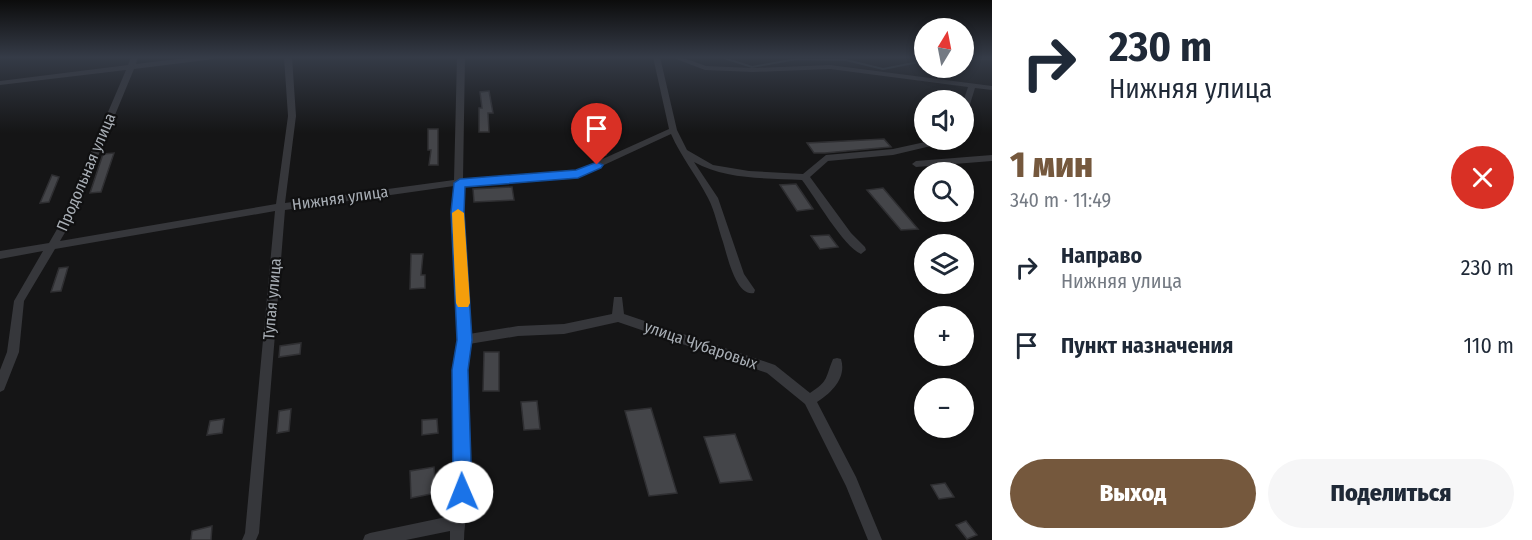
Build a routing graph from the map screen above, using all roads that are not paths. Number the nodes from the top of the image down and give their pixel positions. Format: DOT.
graph roads {
  1 [pos="123,82"];
  2 [pos="290,82"];
  3 [pos="461,82"];
  4 [pos="662,82"];
  5 [pos="944,82"];
  6 [pos="972,86"];
  7 [pos="992,88"];
  8 [pos="971,90"];
  9 [pos="674,130"];
  10 [pos="914,147"];
  11 [pos="683,152"];
  12 [pos="992,158"];
  13 [pos="941,162"];
  14 [pos="805,177"];
  15 [pos="460,183"];
  16 [pos="280,207"];
  17 [pos="54,245"];
  18 [pos="861,250"];
  19 [pos="0,255"];
  20 [pos="750,290"];
  21 [pos="618,300"];
  22 [pos="618,317"];
  23 [pos="464,340"];
  24 [pos="837,363"];
  25 [pos="0,386"];
  26 [pos="809,400"];
  27 [pos="457,522"];
  28 [pos="249,540"];
  29 [pos="370,540"];
  30 [pos="457,540"];
  31 [pos="875,540"];
  1 -- 17 [label="street, Продольная улица"];
  2 -- 16 [label="street, Тупая улица"];
  3 -- 15 [label="street"];
  4 -- 9 [label="street"];
  5 -- 6 [label="street"];
  6 -- 7 [label="street"];
  6 -- 8 [label="street"];
  9 -- 11 [label="street"];
  9 -- 15 [label="street, Нижняя улица"];
  10 -- 14 [label="street"];
  11 -- 14 [label="street"];
  11 -- 20 [label="street"];
  12 -- 13 [label="street"];
  14 -- 18 [label="street"];
  15 -- 16 [label="street, Нижняя улица"];
  15 -- 23 [label="street"];
  16 -- 17 [label="street, Нижняя улица"];
  16 -- 28 [label="street, Тупая улица"];
  17 -- 19 [label="street, Нижняя улица"];
  17 -- 25 [label="street, Продольная улица"];
  21 -- 22 [label="street"];
  22 -- 23 [label="street"];
  22 -- 26 [label="street, улица Чубаровых"];
  23 -- 27 [label="street"];
  24 -- 26 [label="street"];
  26 -- 31 [label="street, улица Чубаровых"];
  27 -- 29 [label="street"];
  27 -- 30 [label="street"];
}
